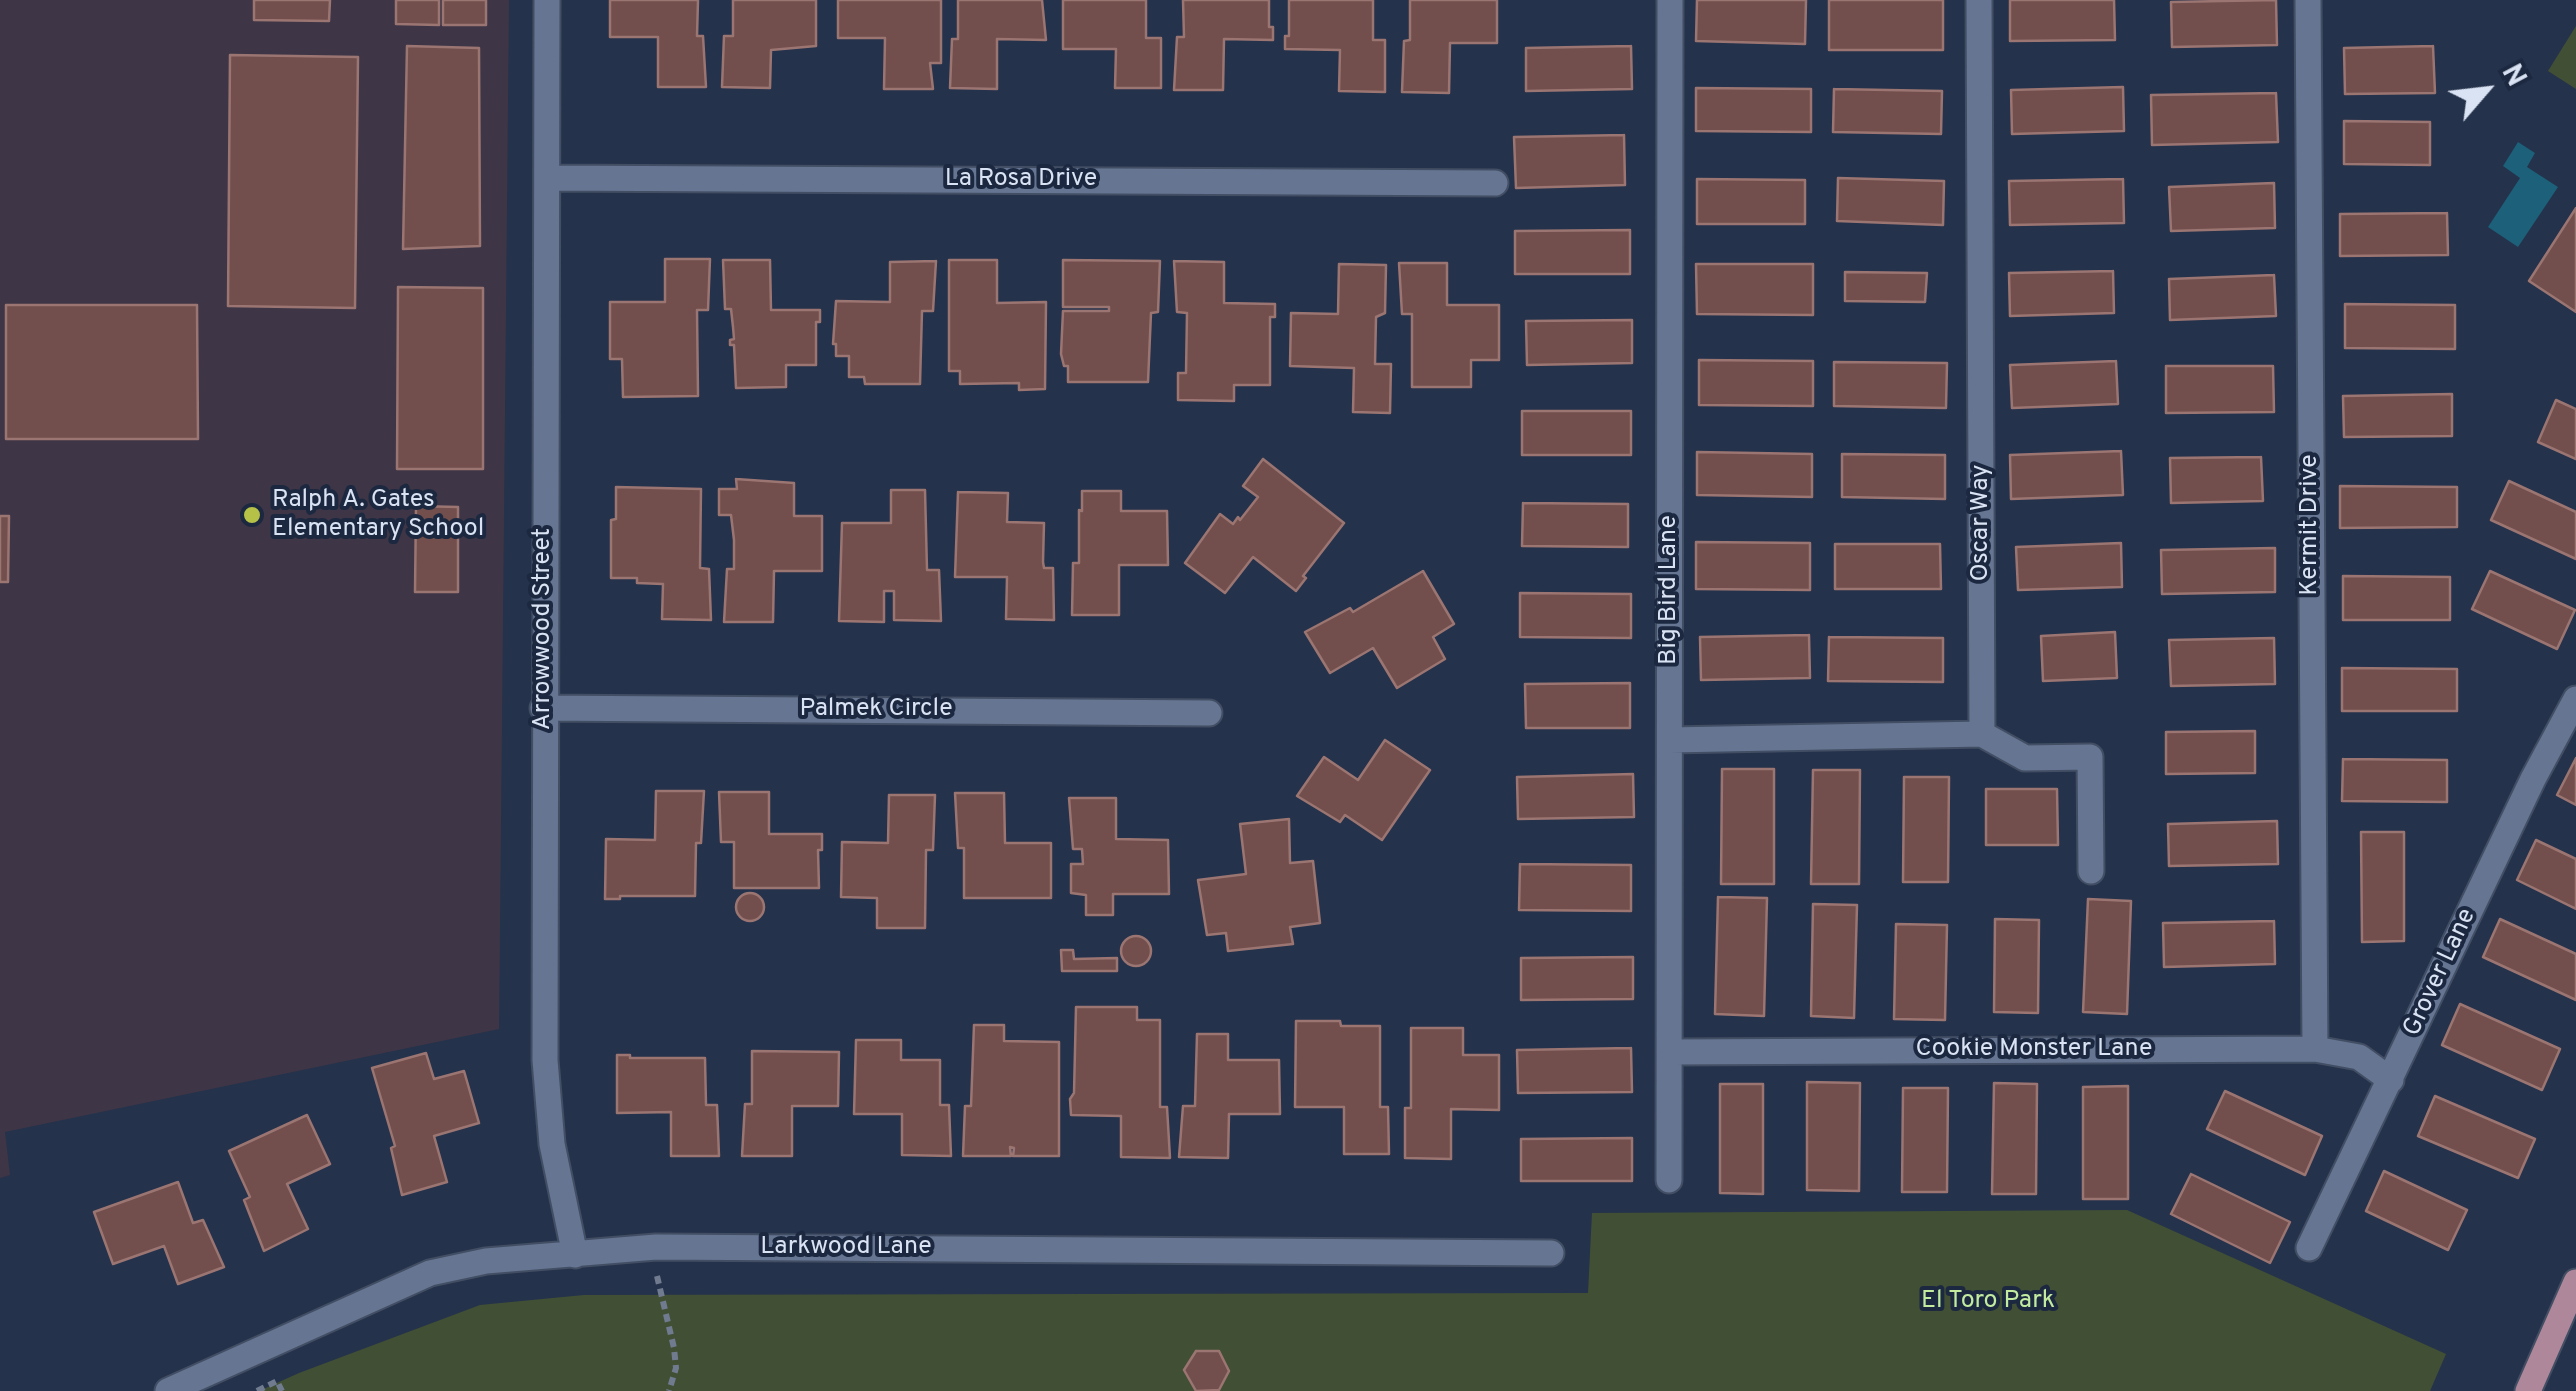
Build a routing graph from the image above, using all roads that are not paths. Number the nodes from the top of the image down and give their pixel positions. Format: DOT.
graph roads {
  1 [pos="548,0"];
  2 [pos="1670,0"];
  3 [pos="1980,0"];
  4 [pos="2308,0"];
  5 [pos="547,178"];
  6 [pos="1495,183"];
  7 [pos="2576,699"];
  8 [pos="543,708"];
  9 [pos="1208,712"];
  10 [pos="1982,734"];
  11 [pos="1670,740"];
  12 [pos="2091,871"];
  13 [pos="2314,1050"];
  14 [pos="1670,1052"];
  15 [pos="2391,1080"];
  16 [pos="1669,1180"];
  17 [pos="2308,1248"];
  18 [pos="1552,1253"];
  19 [pos="575,1255"];
  20 [pos="2576,1282"];
  21 [pos="168,1391"];
  22 [pos="2528,1391"];
  1 -- 5 [label="street, Arrowwood Street"];
  2 -- 11 [label="street, Big Bird Lane"];
  3 -- 10 [label="street, Oscar Way"];
  4 -- 13 [label="street, Kermit Drive"];
  5 -- 6 [label="street, La Rosa Drive"];
  5 -- 8 [label="street, Arrowwood Street"];
  7 -- 15 [label="street, Grover Lane"];
  8 -- 9 [label="street, Palmek Circle"];
  8 -- 19 [label="street, Arrowwood Street"];
  10 -- 11 [label="street"];
  10 -- 12 [label="street"];
  11 -- 14 [label="street, Big Bird Lane"];
  13 -- 14 [label="street, Cookie Monster Lane"];
  13 -- 15 [label="street, Cookie Monster Lane"];
  14 -- 16 [label="street, Big Bird Lane"];
  15 -- 17 [label="street, Grover Lane"];
  18 -- 19 [label="street, Larkwood Lane"];
  19 -- 21 [label="street, Larkwood Lane"];
  20 -- 22 [label="main road"];
}
